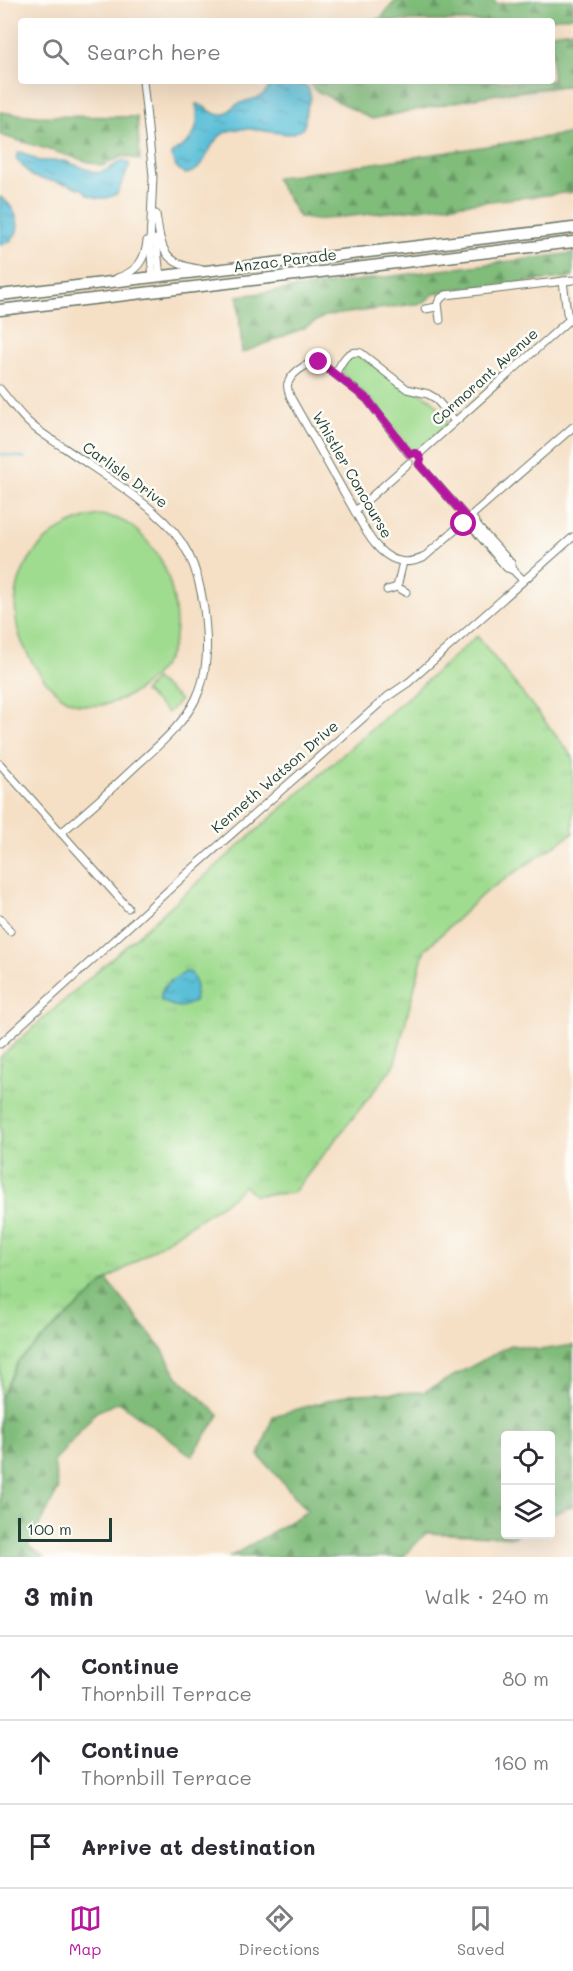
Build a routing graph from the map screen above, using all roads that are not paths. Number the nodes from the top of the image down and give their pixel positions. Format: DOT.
graph roads {
  1 [pos="143,84"];
  2 [pos="153,200"];
  3 [pos="573,228"];
  4 [pos="573,242"];
  5 [pos="215,270"];
  6 [pos="157,278"];
  7 [pos="573,280"];
  8 [pos="563,281"];
  9 [pos="101,284"];
  10 [pos="158,291"];
  11 [pos="0,296"];
  12 [pos="437,307"];
  13 [pos="425,309"];
  14 [pos="0,310"];
  15 [pos="440,320"];
  16 [pos="571,321"];
  17 [pos="335,374"];
  18 [pos="0,389"];
  19 [pos="455,421"];
  20 [pos="573,427"];
  21 [pos="410,454"];
  22 [pos="418,454"];
  23 [pos="409,463"];
  24 [pos="419,464"];
  25 [pos="355,511"];
  26 [pos="468,520"];
  27 [pos="573,537"];
  28 [pos="403,562"];
  29 [pos="523,580"];
  30 [pos="397,587"];
  31 [pos="387,590"];
  32 [pos="406,592"];
  33 [pos="0,764"];
  34 [pos="62,833"];
  35 [pos="129,908"];
  36 [pos="0,920"];
  37 [pos="10,931"];
  38 [pos="0,1044"];
  1 -- 2 [label="street"];
  2 -- 5 [label="street"];
  2 -- 6 [label="street"];
  2 -- 9 [label="street"];
  3 -- 5 [label="main road, Anzac Parade"];
  4 -- 10 [label="main road, Anzac Parade"];
  5 -- 6 [label="main road, Anzac Parade"];
  6 -- 9 [label="main road, Anzac Parade"];
  6 -- 10 [label="main road"];
  7 -- 8 [label="street"];
  8 -- 12 [label="street"];
  8 -- 16 [label="street"];
  9 -- 11 [label="main road, Anzac Parade"];
  10 -- 14 [label="main road, Anzac Parade"];
  12 -- 13 [label="street"];
  12 -- 15 [label="street"];
  16 -- 19 [label="street, Cormorant Avenue"];
  17 -- 19 [label="street"];
  17 -- 21 [label="street"];
  17 -- 25 [label="street, Whistler Concourse"];
  18 -- 34 [label="street, Carlisle Drive"];
  19 -- 22 [label="street, Cormorant Avenue"];
  20 -- 26 [label="street"];
  21 -- 22 [label="street"];
  21 -- 23 [label="street"];
  22 -- 24 [label="street"];
  23 -- 24 [label="street"];
  23 -- 25 [label="street"];
  24 -- 26 [label="street"];
  25 -- 28 [label="street, Whistler Concourse"];
  26 -- 28 [label="street"];
  26 -- 29 [label="street"];
  27 -- 29 [label="street, Kenneth Watson Drive"];
  28 -- 30 [label="street"];
  29 -- 38 [label="street, Kenneth Watson Drive"];
  30 -- 31 [label="street"];
  30 -- 32 [label="street"];
  33 -- 34 [label="street"];
  34 -- 35 [label="street"];
  36 -- 37 [label="street"];
}
